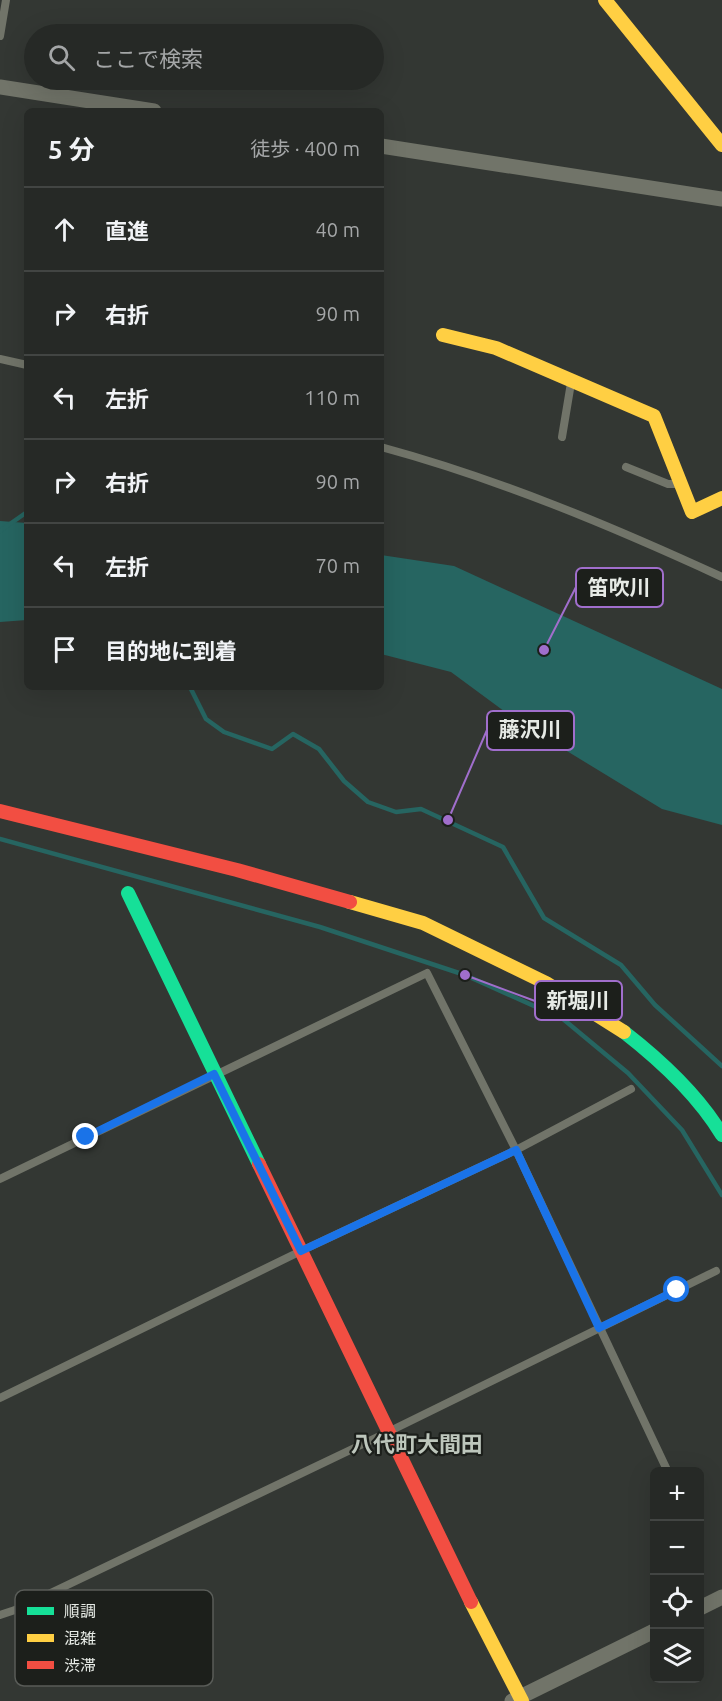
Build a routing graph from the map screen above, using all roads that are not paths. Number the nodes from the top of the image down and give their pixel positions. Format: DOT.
graph roads {
  1 [pos="6,0"];
  2 [pos="605,0"];
  3 [pos="0,36"];
  4 [pos="0,87"];
  5 [pos="135,108"];
  6 [pos="384,146"];
  7 [pos="722,146"];
  8 [pos="722,199"];
  9 [pos="443,335"];
  10 [pos="0,359"];
  11 [pos="24,364"];
  12 [pos="572,380"];
  13 [pos="562,437"];
  14 [pos="384,448"];
  15 [pos="626,467"];
  16 [pos="681,483"];
  17 [pos="722,498"];
  18 [pos="722,577"];
  19 [pos="0,811"];
  20 [pos="128,893"];
  21 [pos="214,1074"];
  22 [pos="631,1089"];
  23 [pos="722,1136"];
  24 [pos="516,1150"];
  25 [pos="0,1179"];
  26 [pos="301,1251"];
  27 [pos="716,1271"];
  28 [pos="599,1328"];
  29 [pos="0,1398"];
  30 [pos="388,1432"];
  31 [pos="666,1467"];
  32 [pos="57,1590"];
  33 [pos="722,1597"];
  34 [pos="704,1606"];
  35 [pos="15,1610"];
  36 [pos="0,1615"];
  37 [pos="650,1633"];
  38 [pos="518,1700"];
  1 -- 3 [label="lane"];
  2 -- 7 [label="street"];
  4 -- 5 [label="street"];
  6 -- 8 [label="street"];
  9 -- 12 [label="street"];
  10 -- 11 [label="lane"];
  12 -- 13 [label="lane"];
  12 -- 16 [label="street"];
  14 -- 18 [label="lane"];
  15 -- 16 [label="lane"];
  16 -- 17 [label="street"];
  19 -- 23 [label="street"];
  20 -- 21 [label="street"];
  21 -- 24 [label="lane"];
  21 -- 25 [label="lane"];
  21 -- 26 [label="street"];
  22 -- 24 [label="lane"];
  24 -- 26 [label="lane"];
  24 -- 28 [label="lane"];
  26 -- 29 [label="lane"];
  26 -- 30 [label="street"];
  27 -- 28 [label="lane"];
  28 -- 30 [label="lane"];
  28 -- 31 [label="lane"];
  30 -- 32 [label="lane"];
  30 -- 38 [label="street"];
  33 -- 34 [label="street"];
  35 -- 36 [label="lane"];
  37 -- 38 [label="street"];
}
